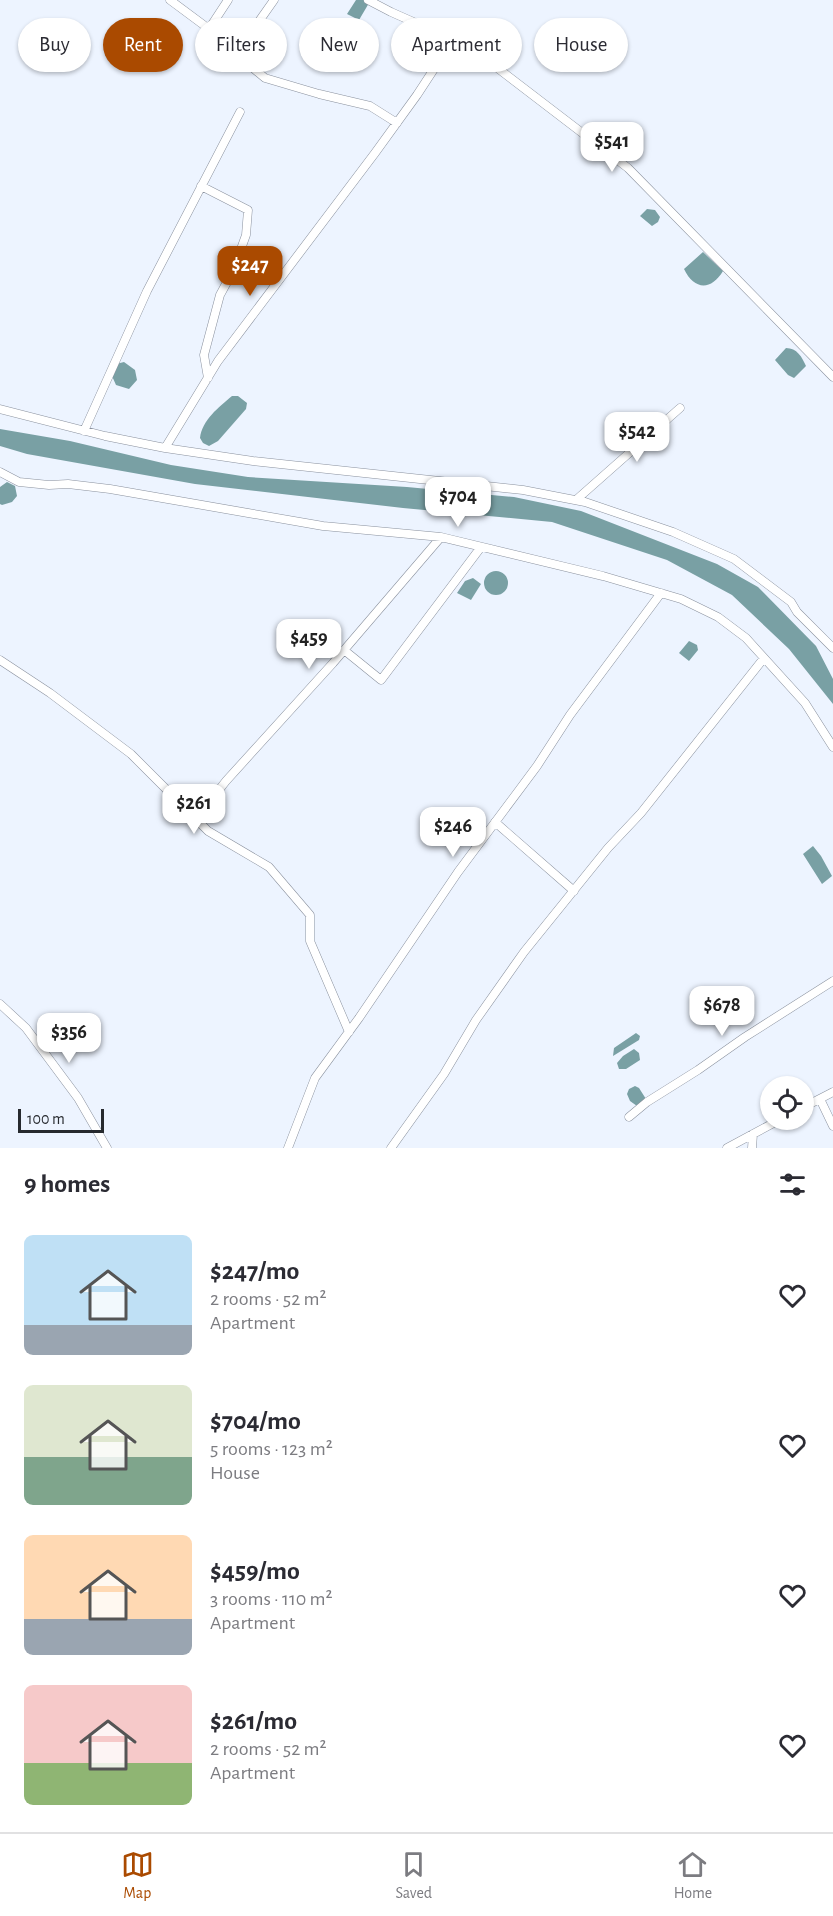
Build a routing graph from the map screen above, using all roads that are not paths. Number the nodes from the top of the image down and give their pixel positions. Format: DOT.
graph roads {
  1 [pos="170,0"];
  2 [pos="228,0"];
  3 [pos="274,0"];
  4 [pos="368,0"];
  5 [pos="195,18"];
  6 [pos="216,18"];
  7 [pos="261,18"];
  8 [pos="406,18"];
  9 [pos="258,72"];
  10 [pos="431,72"];
  11 [pos="503,72"];
  12 [pos="240,112"];
  13 [pos="397,123"];
  14 [pos="201,186"];
  15 [pos="833,377"];
  16 [pos="208,378"];
  17 [pos="680,408"];
  18 [pos="0,409"];
  19 [pos="84,430"];
  20 [pos="165,448"];
  21 [pos="0,472"];
  22 [pos="576,500"];
  23 [pos="441,537"];
  24 [pos="481,547"];
  25 [pos="661,593"];
  26 [pos="833,648"];
  27 [pos="344,650"];
  28 [pos="764,658"];
  29 [pos="0,660"];
  30 [pos="833,747"];
  31 [pos="196,819"];
  32 [pos="495,822"];
  33 [pos="573,891"];
  34 [pos="833,981"];
  35 [pos="0,1004"];
  36 [pos="348,1032"];
  37 [pos="833,1092"];
  38 [pos="820,1099"];
  39 [pos="814,1102"];
  40 [pos="629,1117"];
  41 [pos="833,1126"];
  42 [pos="760,1130"];
  43 [pos="753,1134"];
  44 [pos="107,1148"];
  45 [pos="288,1148"];
  46 [pos="392,1148"];
  47 [pos="727,1148"];
  48 [pos="752,1148"];
  1 -- 5 [label="street"];
  2 -- 6 [label="street"];
  3 -- 7 [label="street"];
  4 -- 8 [label="street"];
  9 -- 13 [label="street"];
  10 -- 13 [label="street"];
  11 -- 15 [label="street"];
  12 -- 14 [label="street"];
  13 -- 16 [label="street"];
  14 -- 16 [label="street"];
  14 -- 19 [label="street"];
  16 -- 20 [label="street"];
  17 -- 22 [label="street"];
  18 -- 19 [label="street"];
  19 -- 20 [label="street"];
  20 -- 22 [label="street"];
  21 -- 23 [label="street"];
  22 -- 26 [label="street"];
  23 -- 24 [label="street"];
  23 -- 27 [label="street"];
  24 -- 25 [label="street"];
  24 -- 27 [label="street"];
  25 -- 28 [label="street"];
  25 -- 32 [label="street"];
  27 -- 31 [label="street"];
  28 -- 30 [label="street"];
  28 -- 33 [label="street"];
  29 -- 31 [label="street"];
  31 -- 36 [label="street"];
  32 -- 33 [label="street"];
  32 -- 36 [label="street"];
  33 -- 46 [label="street"];
  34 -- 40 [label="street"];
  35 -- 44 [label="street"];
  36 -- 45 [label="street"];
  37 -- 38 [label="street"];
  38 -- 39 [label="street"];
  38 -- 41 [label="street"];
  42 -- 43 [label="street"];
  43 -- 47 [label="street"];
  43 -- 48 [label="street"];
}
